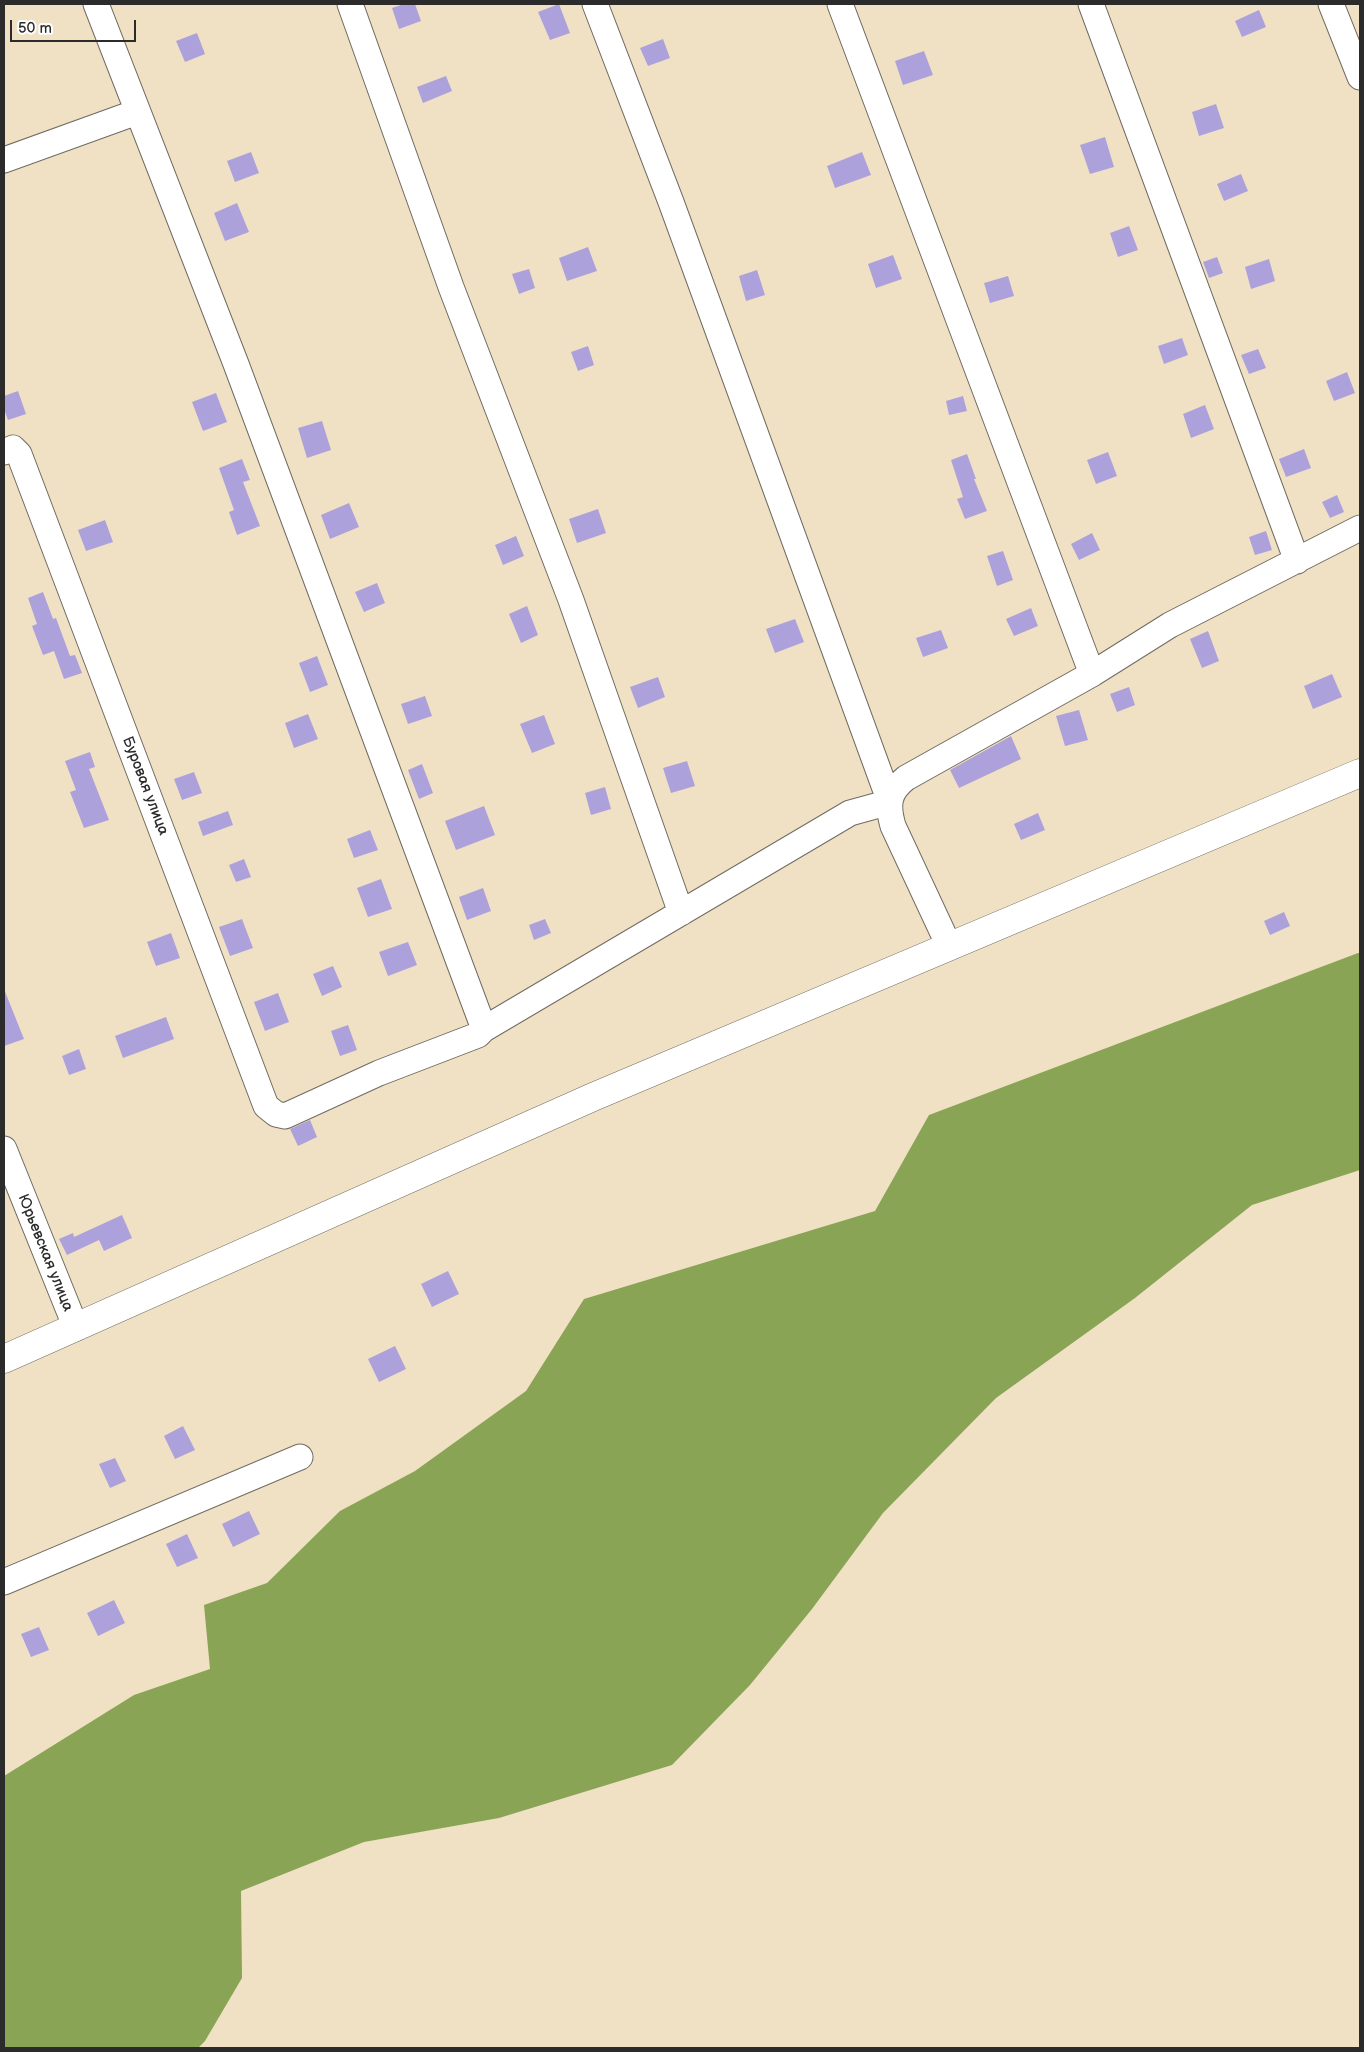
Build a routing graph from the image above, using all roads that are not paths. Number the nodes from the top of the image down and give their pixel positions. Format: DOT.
graph roads {
  1 [pos="96,4"];
  2 [pos="350,4"];
  3 [pos="595,4"];
  4 [pos="840,4"];
  5 [pos="1091,4"];
  6 [pos="1331,4"];
  7 [pos="1360,77"];
  8 [pos="137,112"];
  9 [pos="4,160"];
  10 [pos="8,450"];
  11 [pos="1360,528"];
  12 [pos="1297,561"];
  13 [pos="1092,674"];
  14 [pos="1360,773"];
  15 [pos="890,802"];
  16 [pos="681,913"];
  17 [pos="949,946"];
  18 [pos="484,1029"];
  19 [pos="4,1149"];
  20 [pos="76,1328"];
  21 [pos="4,1359"];
  22 [pos="300,1457"];
  23 [pos="4,1582"];
  1 -- 8 [label="street"];
  2 -- 16 [label="street"];
  3 -- 15 [label="street"];
  4 -- 13 [label="street"];
  5 -- 12 [label="street"];
  6 -- 7 [label="street"];
  8 -- 9 [label="street"];
  8 -- 18 [label="street"];
  10 -- 18 [label="street, Буровая улица"];
  11 -- 12 [label="street"];
  12 -- 13 [label="street"];
  13 -- 15 [label="street"];
  14 -- 17 [label="main road"];
  15 -- 16 [label="street"];
  15 -- 17 [label="street"];
  16 -- 18 [label="street"];
  17 -- 20 [label="main road"];
  19 -- 20 [label="street, Юрьевская улица"];
  20 -- 21 [label="main road"];
  22 -- 23 [label="street"];
}
